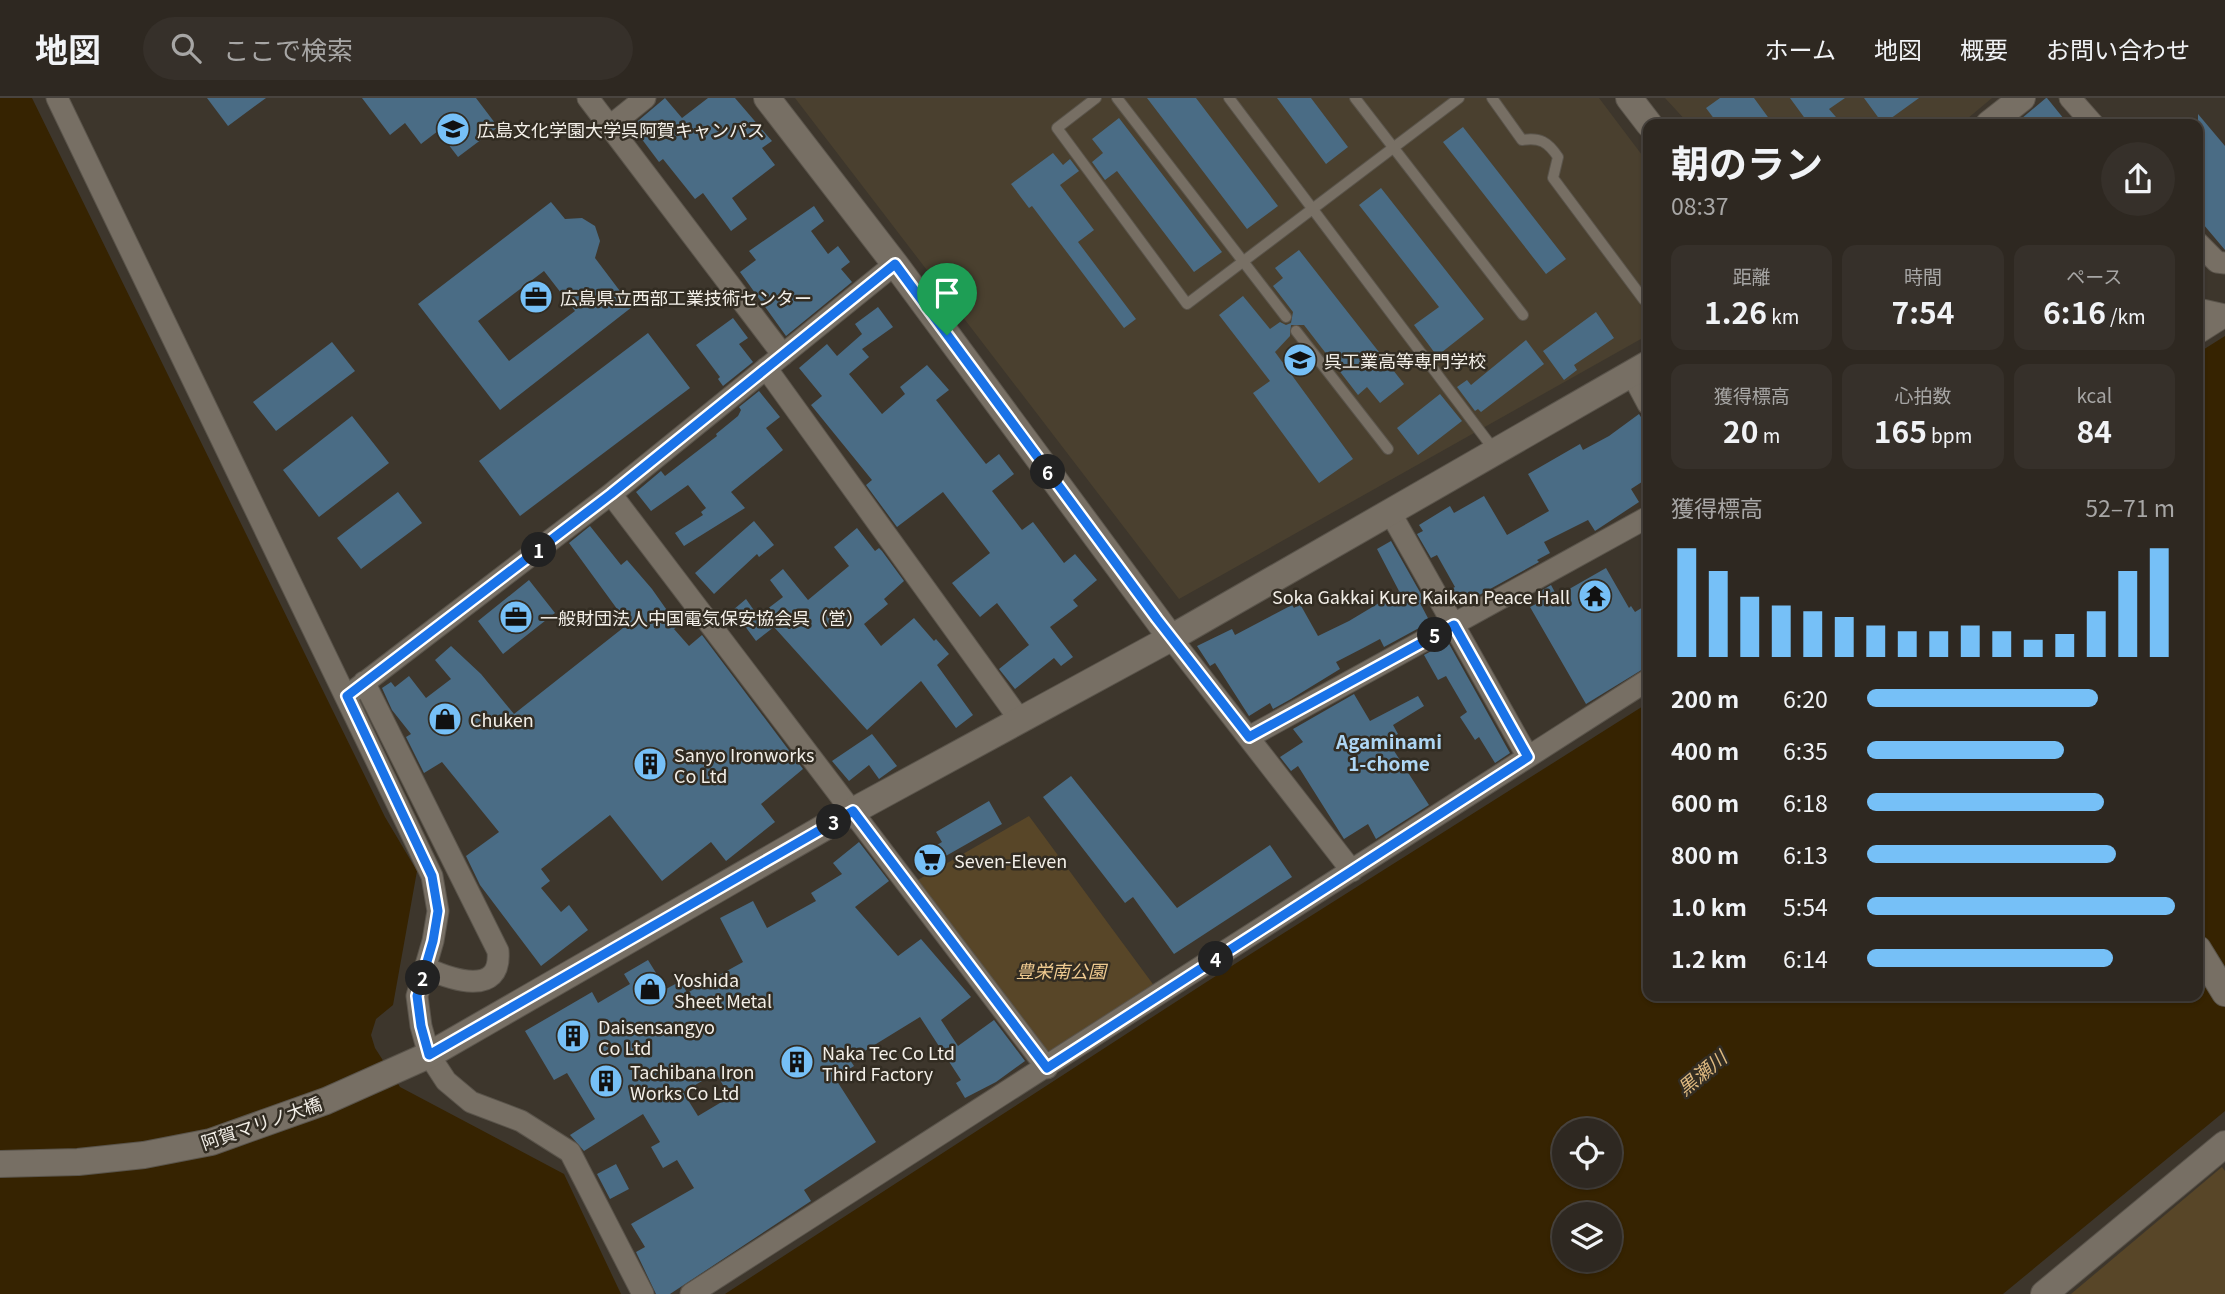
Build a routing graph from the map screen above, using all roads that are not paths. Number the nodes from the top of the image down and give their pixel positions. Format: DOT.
graph roads {
  1 [pos="57,98"];
  2 [pos="588,98"];
  3 [pos="645,98"];
  4 [pos="767,98"];
  5 [pos="1096,98"];
  6 [pos="1117,98"];
  7 [pos="1229,98"];
  8 [pos="1356,98"];
  9 [pos="1459,98"];
  10 [pos="1492,98"];
  11 [pos="1629,98"];
  12 [pos="2022,98"];
  13 [pos="2070,98"];
  14 [pos="1645,119"];
  15 [pos="1995,119"];
  16 [pos="2089,119"];
  17 [pos="609,127"];
  18 [pos="1394,148"];
  19 [pos="1313,209"];
  20 [pos="2203,248"];
  21 [pos="1244,262"];
  22 [pos="2225,263"];
  23 [pos="895,264"];
  24 [pos="1643,299"];
  25 [pos="2203,310"];
  26 [pos="1523,315"];
  27 [pos="2225,316"];
  28 [pos="1286,317"];
  29 [pos="2203,330"];
  30 [pos="1296,331"];
  31 [pos="783,355"];
  32 [pos="766,368"];
  33 [pos="1640,369"];
  34 [pos="1388,449"];
  35 [pos="1495,451"];
  36 [pos="611,494"];
  37 [pos="1390,512"];
  38 [pos="1643,520"];
  39 [pos="1454,625"];
  40 [pos="1171,638"];
  41 [pos="364,682"];
  42 [pos="1643,683"];
  43 [pos="347,696"];
  44 [pos="1020,720"];
  45 [pos="1249,737"];
  46 [pos="1528,757"];
  47 [pos="853,811"];
  48 [pos="1352,871"];
  49 [pos="2203,957"];
  50 [pos="426,968"];
  51 [pos="2225,993"];
  52 [pos="429,1055"];
  53 [pos="1047,1068"];
  54 [pos="2225,1144"];
  55 [pos="0,1164"];
  56 [pos="643,1294"];
  57 [pos="691,1294"];
  58 [pos="2044,1294"];
  1 -- 43 [label="street"];
  2 -- 17 [label="street"];
  3 -- 17 [label="street"];
  4 -- 23 [label="street"];
  5 -- 21 [label="lane"];
  6 -- 21 [label="lane"];
  7 -- 19 [label="lane"];
  8 -- 18 [label="lane"];
  9 -- 18 [label="lane"];
  10 -- 24 [label="lane"];
  11 -- 14 [label="street"];
  12 -- 15 [label="street"];
  13 -- 16 [label="street"];
  17 -- 31 [label="street"];
  18 -- 19 [label="lane"];
  18 -- 26 [label="lane"];
  19 -- 21 [label="lane"];
  19 -- 35 [label="lane"];
  20 -- 22 [label="street"];
  21 -- 28 [label="lane"];
  23 -- 31 [label="street"];
  23 -- 40 [label="street"];
  25 -- 27 [label="street"];
  27 -- 29 [label="street"];
  30 -- 34 [label="lane"];
  31 -- 32 [label="street"];
  32 -- 36 [label="street"];
  32 -- 44 [label="street"];
  33 -- 35 [label="street, 阿賀マリノ大橋"];
  35 -- 37 [label="street, 阿賀マリノ大橋"];
  36 -- 41 [label="street"];
  36 -- 47 [label="street"];
  37 -- 39 [label="street"];
  37 -- 40 [label="street, 阿賀マリノ大橋"];
  38 -- 39 [label="street"];
  39 -- 45 [label="street"];
  39 -- 46 [label="street"];
  40 -- 44 [label="street, 阿賀マリノ大橋"];
  40 -- 45 [label="street"];
  41 -- 43 [label="street"];
  41 -- 50 [label="street"];
  42 -- 46 [label="street"];
  43 -- 50 [label="street"];
  44 -- 47 [label="street, 阿賀マリノ大橋"];
  45 -- 48 [label="street"];
  46 -- 48 [label="street"];
  47 -- 52 [label="street, 阿賀マリノ大橋"];
  47 -- 53 [label="street"];
  48 -- 53 [label="street"];
  49 -- 51 [label="street"];
  50 -- 52 [label="street"];
  52 -- 55 [label="street, 阿賀マリノ大橋"];
  52 -- 56 [label="street"];
  53 -- 57 [label="street"];
  54 -- 58 [label="street"];
}
